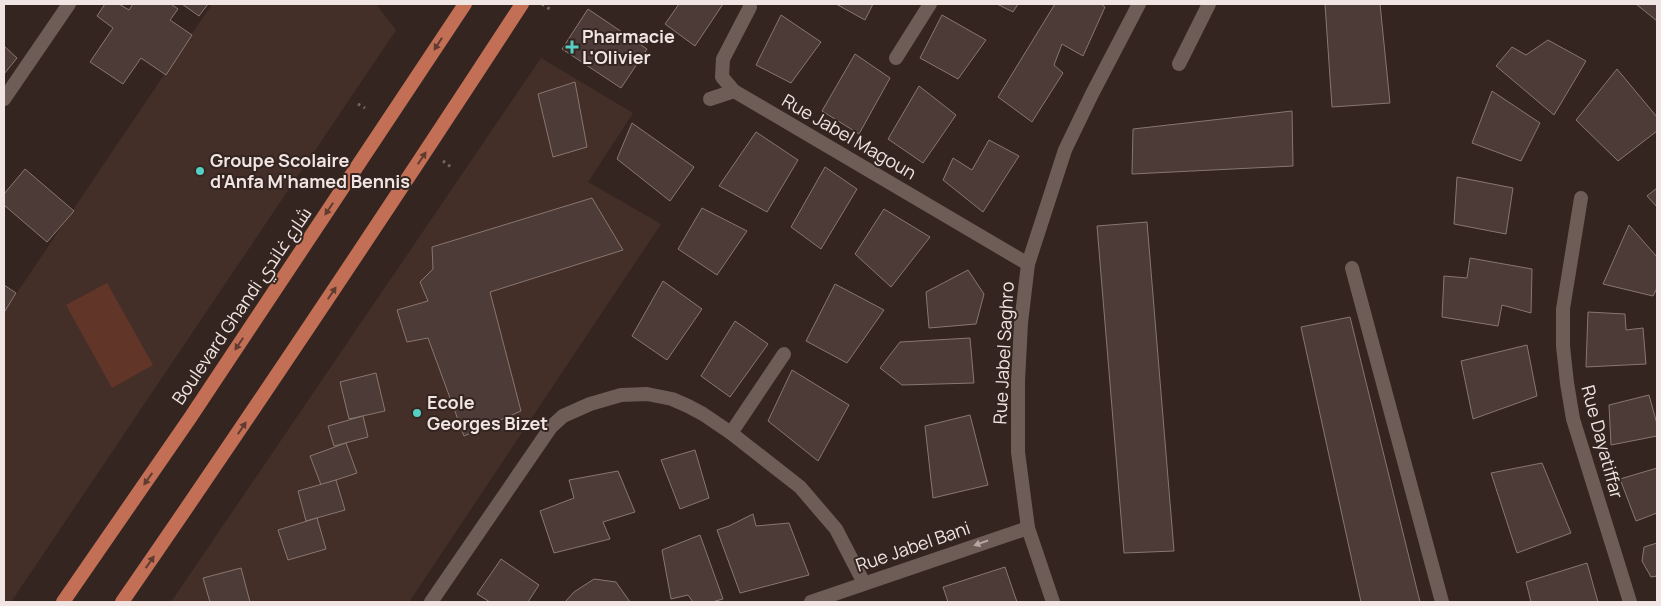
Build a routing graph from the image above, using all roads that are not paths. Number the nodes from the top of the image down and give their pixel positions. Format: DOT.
graph roads {
  1 [pos="70,4"];
  2 [pos="465,4"];
  3 [pos="522,4"];
  4 [pos="930,4"];
  5 [pos="1138,4"];
  6 [pos="1209,4"];
  7 [pos="750,7"];
  8 [pos="896,58"];
  9 [pos="1179,64"];
  10 [pos="734,91"];
  11 [pos="4,99"];
  12 [pos="710,99"];
  13 [pos="1582,198"];
  14 [pos="1028,264"];
  15 [pos="1352,268"];
  16 [pos="784,354"];
  17 [pos="730,433"];
  18 [pos="1028,528"];
  19 [pos="864,583"];
  20 [pos="63,602"];
  21 [pos="122,602"];
  22 [pos="431,602"];
  23 [pos="811,602"];
  24 [pos="1053,602"];
  25 [pos="1442,602"];
  26 [pos="1630,602"];
  1 -- 11 [label="street"];
  2 -- 20 [label="main road, Boulevard Ghandi شارع غاندي, one-way"];
  21 -- 3 [label="main road, one-way"];
  4 -- 8 [label="street"];
  5 -- 14 [label="street, Rue Jabel Saghro"];
  6 -- 9 [label="street"];
  7 -- 10 [label="street"];
  10 -- 12 [label="street"];
  10 -- 14 [label="street, Rue Jabel Magoun"];
  13 -- 26 [label="street, Rue Dayatiffar"];
  14 -- 18 [label="street, Rue Jabel Saghro"];
  15 -- 25 [label="street"];
  16 -- 17 [label="street"];
  17 -- 19 [label="street"];
  17 -- 22 [label="street"];
  18 -- 19 [label="street, Rue Jabel Bani, one-way"];
  18 -- 24 [label="street, Rue Jabel Saghro"];
  19 -- 23 [label="street, Rue Jabel Bani"];
}
